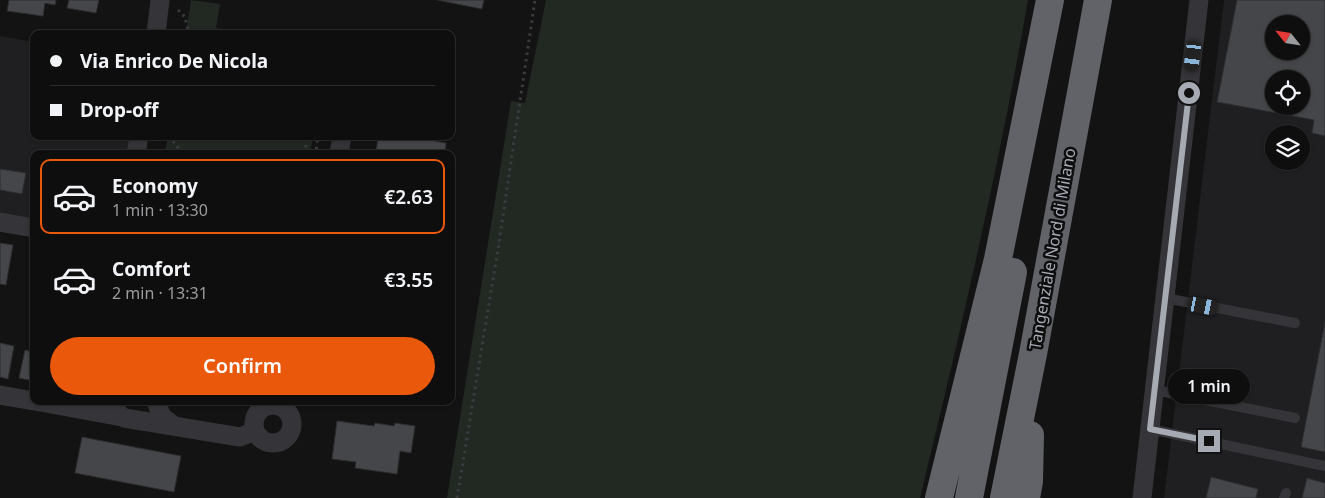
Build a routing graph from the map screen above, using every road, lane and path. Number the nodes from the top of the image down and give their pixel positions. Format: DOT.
graph roads {
  1 [pos="160,0"];
  2 [pos="535,0"];
  3 [pos="1050,0"];
  4 [pos="1061,0"];
  5 [pos="1098,0"];
  6 [pos="1199,0"];
  7 [pos="156,30"];
  8 [pos="0,222"];
  9 [pos="30,227"];
  10 [pos="1165,298"];
  11 [pos="1295,324"];
  12 [pos="1033,354"];
  13 [pos="1155,390"];
  14 [pos="0,395"];
  15 [pos="30,400"];
  16 [pos="55,405"];
  17 [pos="109,405"];
  18 [pos="158,405"];
  19 [pos="295,409"];
  20 [pos="124,418"];
  21 [pos="1295,418"];
  22 [pos="173,425"];
  23 [pos="1150,429"];
  24 [pos="255,431"];
  25 [pos="1325,466"];
  26 [pos="457,498"];
  27 [pos="939,498"];
  28 [pos="969,498"];
  29 [pos="1004,498"];
  30 [pos="1026,498"];
  31 [pos="1142,498"];
  1 -- 7 [label="street"];
  2 -- 26 [label="path"];
  3 -- 27 [label="highway"];
  4 -- 28 [label="highway, Tangenziale Nord di Milano"];
  5 -- 12 [label="highway, Tangenziale Nord di Milano"];
  6 -- 10 [label="street"];
  8 -- 9 [label="street"];
  10 -- 11 [label="lane"];
  10 -- 13 [label="street"];
  12 -- 29 [label="highway, Tangenziale Nord di Milano"];
  12 -- 30 [label="highway"];
  13 -- 21 [label="lane"];
  13 -- 23 [label="street"];
  14 -- 15 [label="street"];
  16 -- 20 [label="street"];
  17 -- 20 [label="street"];
  18 -- 22 [label="street"];
  19 -- 24 [label="street"];
  19 -- 24 [label="street"];
  20 -- 22 [label="street"];
  22 -- 24 [label="street"];
  23 -- 25 [label="lane"];
  23 -- 31 [label="street"];
}
